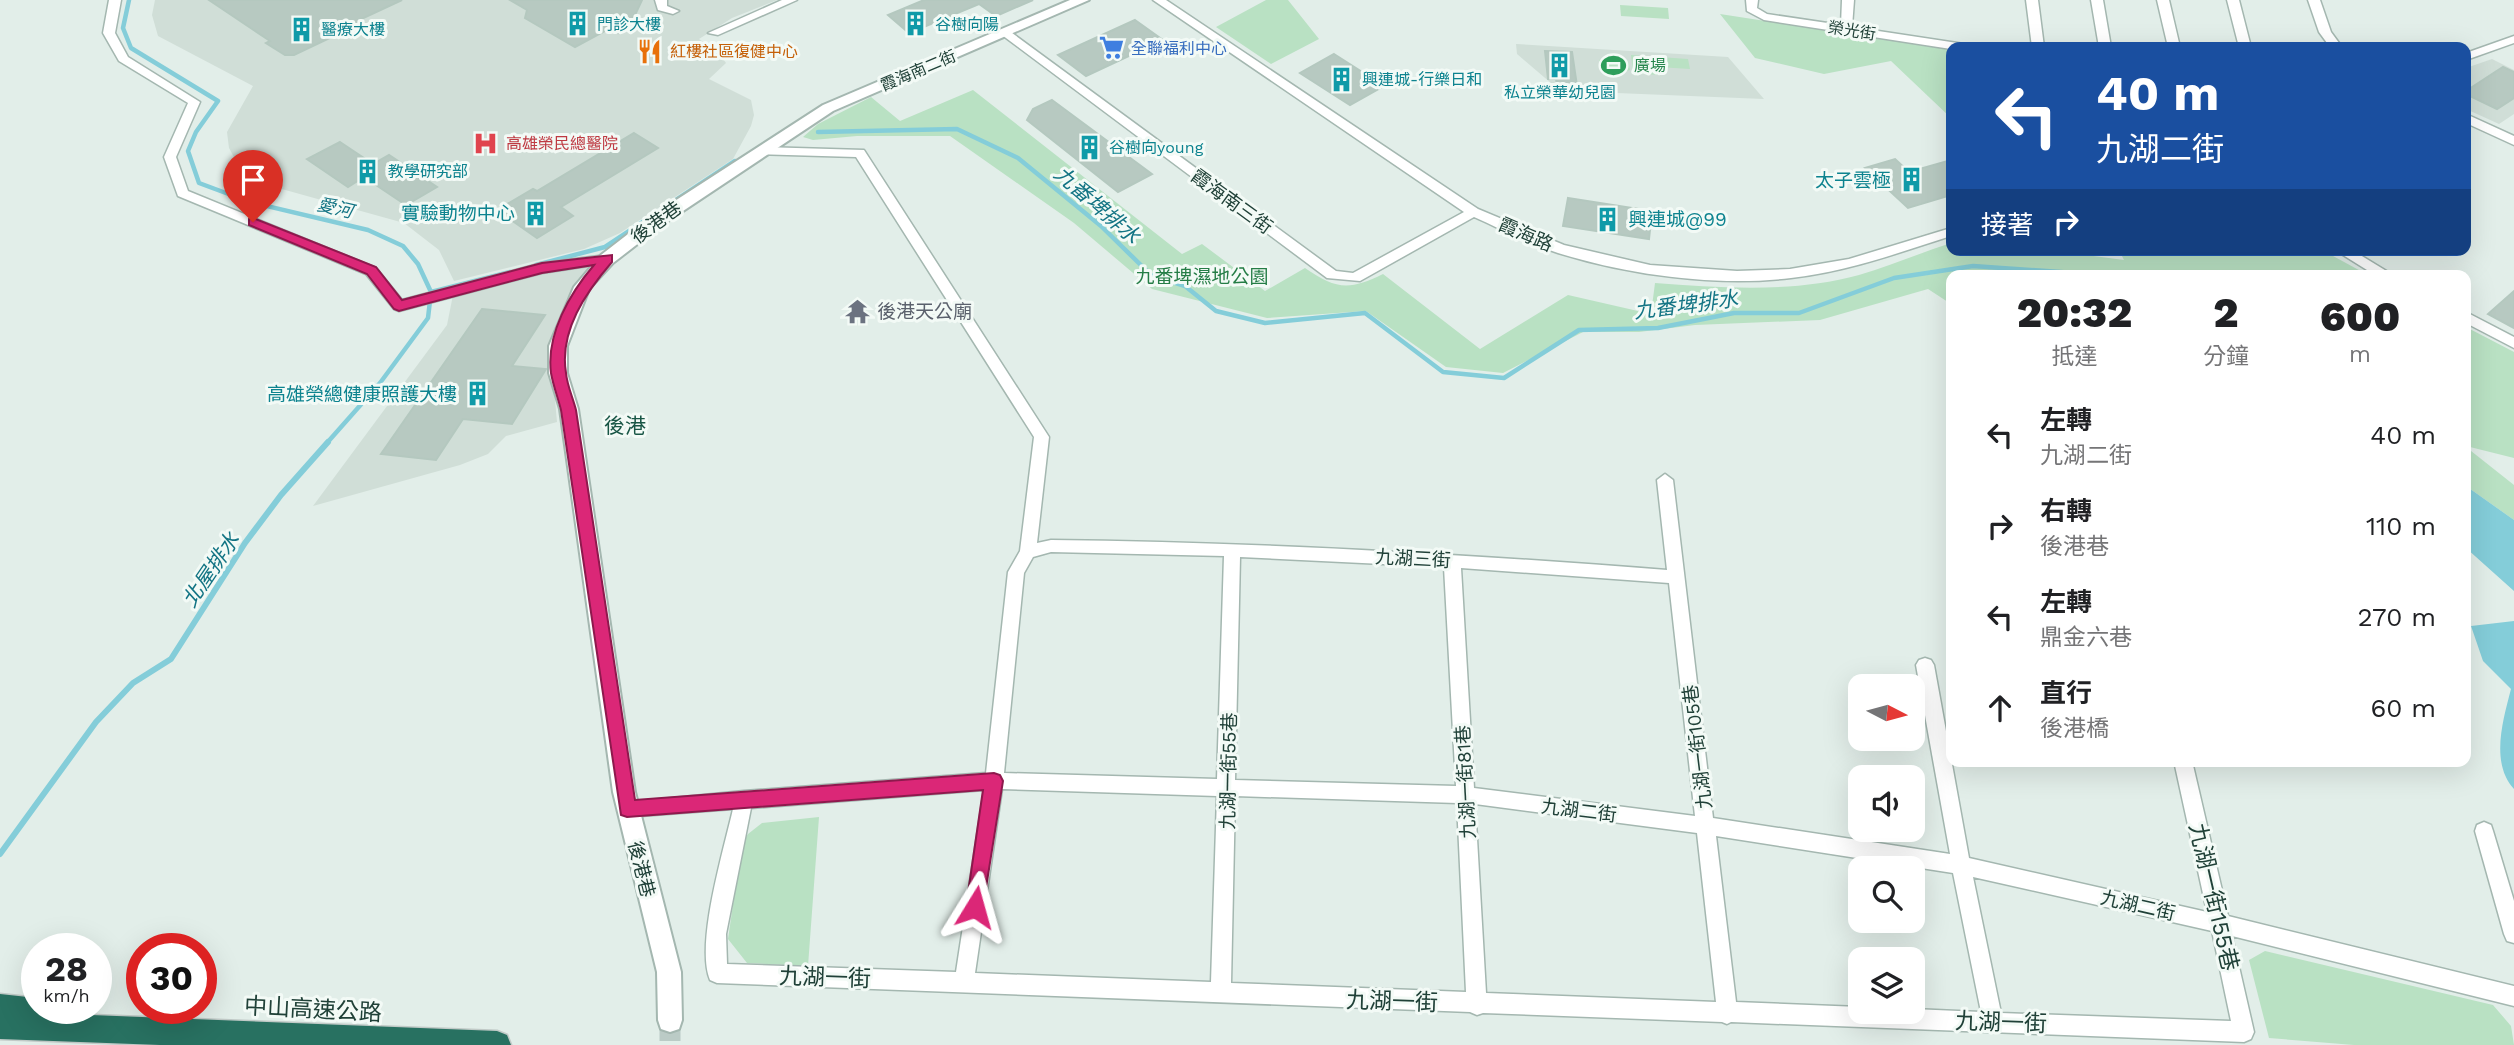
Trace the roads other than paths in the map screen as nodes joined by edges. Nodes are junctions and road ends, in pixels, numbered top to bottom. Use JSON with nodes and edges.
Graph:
{"nodes":[{"id":1,"x":115,"y":0,"type":"edge"},
{"id":2,"x":661,"y":0,"type":"edge"},
{"id":3,"x":792,"y":0,"type":"edge"},
{"id":4,"x":1082,"y":0,"type":"edge"},
{"id":5,"x":1159,"y":0,"type":"edge"},
{"id":6,"x":1752,"y":0,"type":"edge"},
{"id":7,"x":1848,"y":0,"type":"edge"},
{"id":8,"x":2032,"y":0,"type":"edge"},
{"id":9,"x":2097,"y":0,"type":"edge"},
{"id":10,"x":2163,"y":0,"type":"edge"},
{"id":11,"x":2233,"y":0,"type":"edge"},
{"id":12,"x":2314,"y":0,"type":"edge"},
{"id":13,"x":673,"y":11,"type":"dead end"},
{"id":14,"x":1846,"y":29,"type":"junction"},
{"id":15,"x":1004,"y":32,"type":"junction"},
{"id":16,"x":714,"y":33,"type":"dead end"},
{"id":17,"x":2514,"y":39,"type":"edge"},
{"id":18,"x":2037,"y":42,"type":"edge"},
{"id":19,"x":2104,"y":42,"type":"edge"},
{"id":20,"x":2173,"y":42,"type":"edge"},
{"id":21,"x":2244,"y":42,"type":"edge"},
{"id":22,"x":2332,"y":42,"type":"edge"},
{"id":23,"x":1946,"y":44,"type":"edge"},
{"id":24,"x":2471,"y":55,"type":"edge"},
{"id":25,"x":2471,"y":120,"type":"edge"},
{"id":26,"x":2514,"y":141,"type":"edge"},
{"id":27,"x":760,"y":151,"type":"junction"},
{"id":28,"x":1473,"y":212,"type":"junction"},
{"id":29,"x":1946,"y":233,"type":"edge"},
{"id":30,"x":2352,"y":256,"type":"edge"},
{"id":31,"x":607,"y":259,"type":"junction"},
{"id":32,"x":2377,"y":270,"type":"edge"},
{"id":33,"x":2471,"y":320,"type":"edge"},
{"id":34,"x":2514,"y":344,"type":"edge"},
{"id":35,"x":1665,"y":480,"type":"dead end"},
{"id":36,"x":1232,"y":549,"type":"junction"},
{"id":37,"x":1028,"y":552,"type":"junction"},
{"id":38,"x":1452,"y":560,"type":"junction"},
{"id":39,"x":1677,"y":577,"type":"junction"},
{"id":40,"x":1925,"y":665,"type":"dead end"},
{"id":41,"x":2184,"y":767,"type":"edge"},
{"id":42,"x":994,"y":781,"type":"junction"},
{"id":43,"x":1228,"y":785,"type":"junction"},
{"id":44,"x":1465,"y":795,"type":"junction"},
{"id":45,"x":744,"y":799,"type":"junction"},
{"id":46,"x":627,"y":809,"type":"junction"},
{"id":47,"x":1707,"y":826,"type":"junction"},
{"id":48,"x":2484,"y":831,"type":"dead end"},
{"id":49,"x":1961,"y":865,"type":"junction"},
{"id":50,"x":2221,"y":924,"type":"junction"},
{"id":51,"x":2514,"y":934,"type":"edge"},
{"id":52,"x":964,"y":982,"type":"junction"},
{"id":53,"x":1221,"y":994,"type":"junction"},
{"id":54,"x":2514,"y":996,"type":"edge"},
{"id":55,"x":1477,"y":1005,"type":"junction"},
{"id":56,"x":0,"y":1007,"type":"edge"},
{"id":57,"x":1727,"y":1014,"type":"junction"},
{"id":58,"x":670,"y":1020,"type":"tunnel mouth"},
{"id":59,"x":1993,"y":1021,"type":"junction"},
{"id":60,"x":0,"y":1025,"type":"edge"},
{"id":61,"x":173,"y":1030,"type":"junction"},
{"id":62,"x":2244,"y":1032,"type":"joint"},
{"id":63,"x":497,"y":1045,"type":"edge"}],
"edges":[{"from":1,"to":31,"type":"street"},
{"from":2,"to":13,"type":"street"},
{"from":3,"to":16,"type":"street"},
{"from":4,"to":15,"type":"street","name":"霞海南二街"},
{"from":5,"to":28,"type":"street","name":"霞海路"},
{"from":6,"to":14,"type":"street","name":"榮光街"},
{"from":7,"to":14,"type":"street"},
{"from":8,"to":18,"type":"street"},
{"from":9,"to":19,"type":"street"},
{"from":10,"to":20,"type":"street"},
{"from":11,"to":21,"type":"street"},
{"from":12,"to":22,"type":"street"},
{"from":14,"to":23,"type":"street","name":"榮光街"},
{"from":15,"to":27,"type":"street","name":"霞海南二街"},
{"from":15,"to":28,"type":"street","name":"霞海南三街"},
{"from":17,"to":24,"type":"street"},
{"from":25,"to":26,"type":"street"},
{"from":27,"to":31,"type":"street","name":"後港巷"},
{"from":27,"to":37,"type":"street"},
{"from":28,"to":29,"type":"street","name":"霞海路"},
{"from":30,"to":32,"type":"street"},
{"from":31,"to":46,"type":"street","name":"後港巷"},
{"from":33,"to":34,"type":"street"},
{"from":35,"to":39,"type":"street","name":"九湖一街105巷"},
{"from":36,"to":37,"type":"street","name":"九湖三街"},
{"from":36,"to":38,"type":"street","name":"九湖三街"},
{"from":36,"to":43,"type":"street","name":"九湖一街55巷"},
{"from":37,"to":42,"type":"street"},
{"from":38,"to":39,"type":"street","name":"九湖三街"},
{"from":38,"to":44,"type":"street","name":"九湖一街81巷"},
{"from":39,"to":47,"type":"street","name":"九湖一街105巷"},
{"from":40,"to":49,"type":"street"},
{"from":41,"to":50,"type":"street","name":"九湖一街155巷"},
{"from":42,"to":43,"type":"street","name":"九湖二街"},
{"from":42,"to":45,"type":"street","name":"九湖二街"},
{"from":42,"to":52,"type":"street"},
{"from":43,"to":44,"type":"street","name":"九湖二街"},
{"from":43,"to":53,"type":"street","name":"九湖一街55巷"},
{"from":44,"to":47,"type":"street","name":"九湖二街"},
{"from":44,"to":55,"type":"street","name":"九湖一街81巷"},
{"from":45,"to":46,"type":"street","name":"九湖二街"},
{"from":45,"to":52,"type":"street","name":"九湖一街"},
{"from":46,"to":58,"type":"street","name":"後港巷"},
{"from":47,"to":49,"type":"street","name":"九湖二街"},
{"from":47,"to":57,"type":"street","name":"九湖一街105巷"},
{"from":48,"to":51,"type":"street"},
{"from":49,"to":50,"type":"street","name":"九湖二街"},
{"from":49,"to":59,"type":"street"},
{"from":50,"to":54,"type":"street","name":"九湖二街"},
{"from":50,"to":62,"type":"street","name":"九湖一街155巷"},
{"from":52,"to":53,"type":"street","name":"九湖一街"},
{"from":53,"to":55,"type":"street","name":"九湖一街"},
{"from":55,"to":57,"type":"street","name":"九湖一街"},
{"from":56,"to":61,"type":"highway"},
{"from":57,"to":59,"type":"street","name":"九湖一街"},
{"from":59,"to":62,"type":"street","name":"九湖一街"},
{"from":60,"to":61,"type":"highway","name":"中山高速公路"},
{"from":61,"to":63,"type":"highway","name":"中山高速公路"}]}
